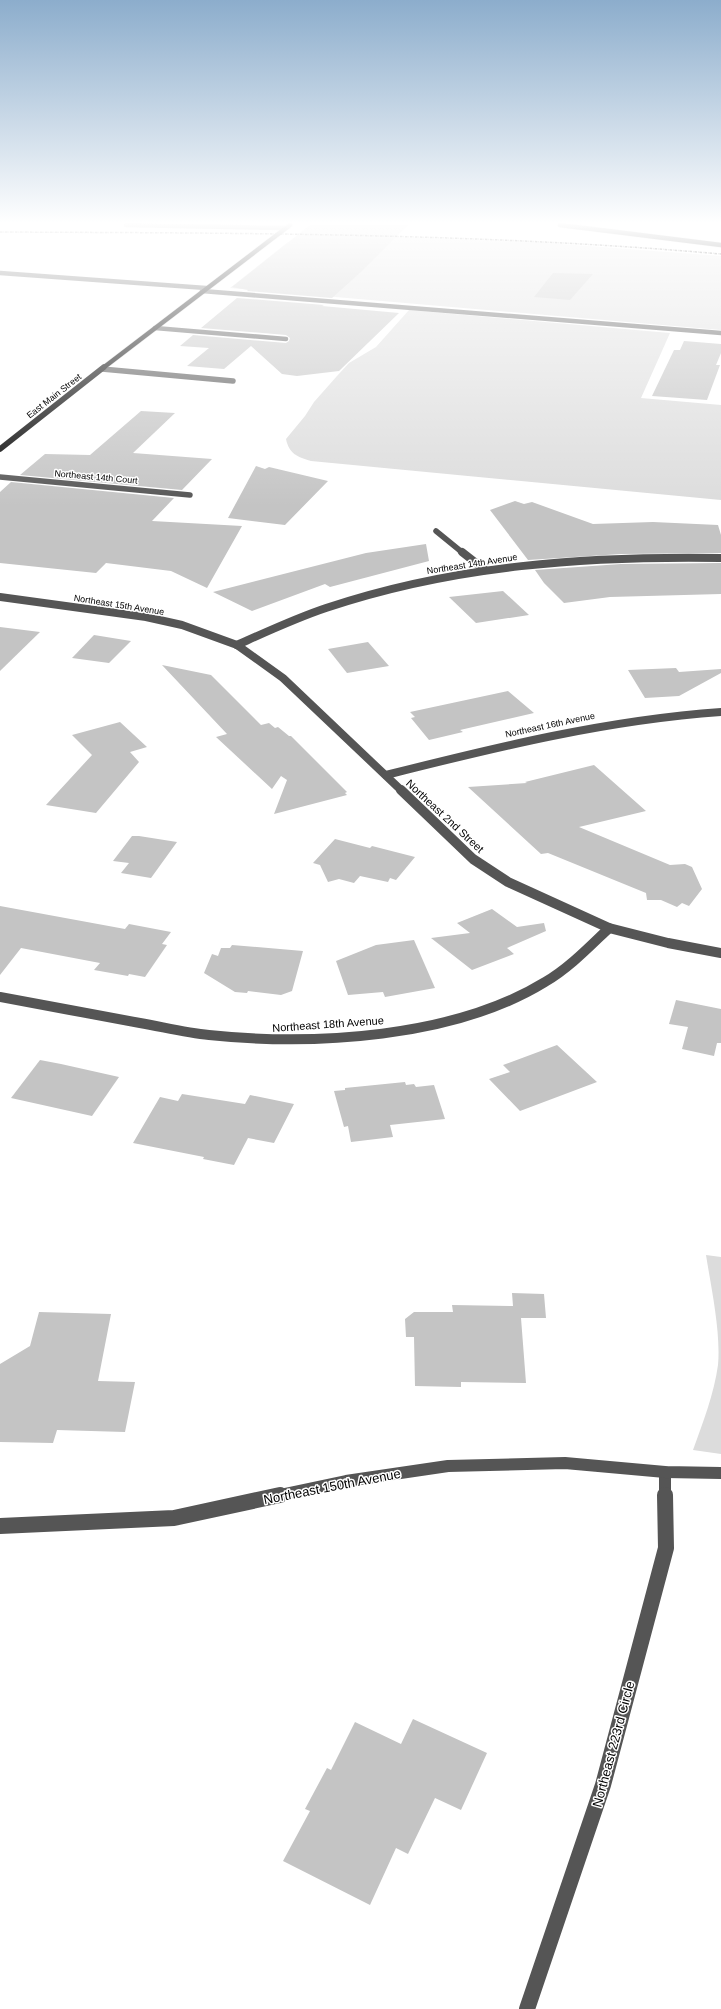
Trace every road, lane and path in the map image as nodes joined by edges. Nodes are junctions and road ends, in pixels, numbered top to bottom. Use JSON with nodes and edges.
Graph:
{"nodes":[{"id":1,"x":167,"y":319,"type":"edge"},
{"id":2,"x":550,"y":319,"type":"edge"},
{"id":3,"x":155,"y":328,"type":"junction"},
{"id":4,"x":721,"y":333,"type":"edge"},
{"id":5,"x":286,"y":339,"type":"dead end"},
{"id":6,"x":102,"y":369,"type":"junction"},
{"id":7,"x":232,"y":381,"type":"dead end"},
{"id":8,"x":0,"y":449,"type":"edge"},
{"id":9,"x":0,"y":477,"type":"edge"},
{"id":10,"x":190,"y":495,"type":"dead end"},
{"id":11,"x":436,"y":531,"type":"dead end"},
{"id":12,"x":721,"y":558,"type":"edge"},
{"id":13,"x":485,"y":570,"type":"junction"},
{"id":14,"x":0,"y":597,"type":"edge"},
{"id":15,"x":237,"y":645,"type":"junction"},
{"id":16,"x":308,"y":701,"type":"joint"},
{"id":17,"x":721,"y":712,"type":"edge"},
{"id":18,"x":386,"y":775,"type":"junction"},
{"id":19,"x":609,"y":928,"type":"junction"},
{"id":20,"x":721,"y":953,"type":"edge"},
{"id":21,"x":0,"y":997,"type":"edge"},
{"id":22,"x":665,"y":1472,"type":"junction"},
{"id":23,"x":721,"y":1473,"type":"edge"},
{"id":24,"x":0,"y":1526,"type":"edge"},
{"id":25,"x":527,"y":2009,"type":"edge"}],
"edges":[{"from":1,"to":3,"type":"main road","name":"East Main Street"},
{"from":2,"to":4,"type":"street"},
{"from":3,"to":5,"type":"street"},
{"from":3,"to":6,"type":"main road","name":"East Main Street"},
{"from":6,"to":7,"type":"street"},
{"from":6,"to":8,"type":"main road","name":"East Main Street"},
{"from":9,"to":10,"type":"street","name":"Northeast 14th Court"},
{"from":11,"to":13,"type":"street"},
{"from":12,"to":13,"type":"street","name":"Northeast 14th Avenue"},
{"from":13,"to":15,"type":"street","name":"Northeast 14th Avenue"},
{"from":14,"to":15,"type":"street","name":"Northeast 15th Avenue"},
{"from":15,"to":16,"type":"street","name":"Northeast 15th Avenue"},
{"from":16,"to":18,"type":"street","name":"Northeast 2nd Street"},
{"from":17,"to":18,"type":"street","name":"Northeast 16th Avenue"},
{"from":18,"to":19,"type":"street","name":"Northeast 2nd Street"},
{"from":19,"to":20,"type":"street","name":"Northeast 2nd Street"},
{"from":19,"to":21,"type":"street","name":"Northeast 18th Avenue"},
{"from":22,"to":23,"type":"street","name":"Northeast 150th Avenue"},
{"from":22,"to":24,"type":"street","name":"Northeast 150th Avenue"},
{"from":22,"to":25,"type":"street","name":"Northeast 223rd Circle"}]}
